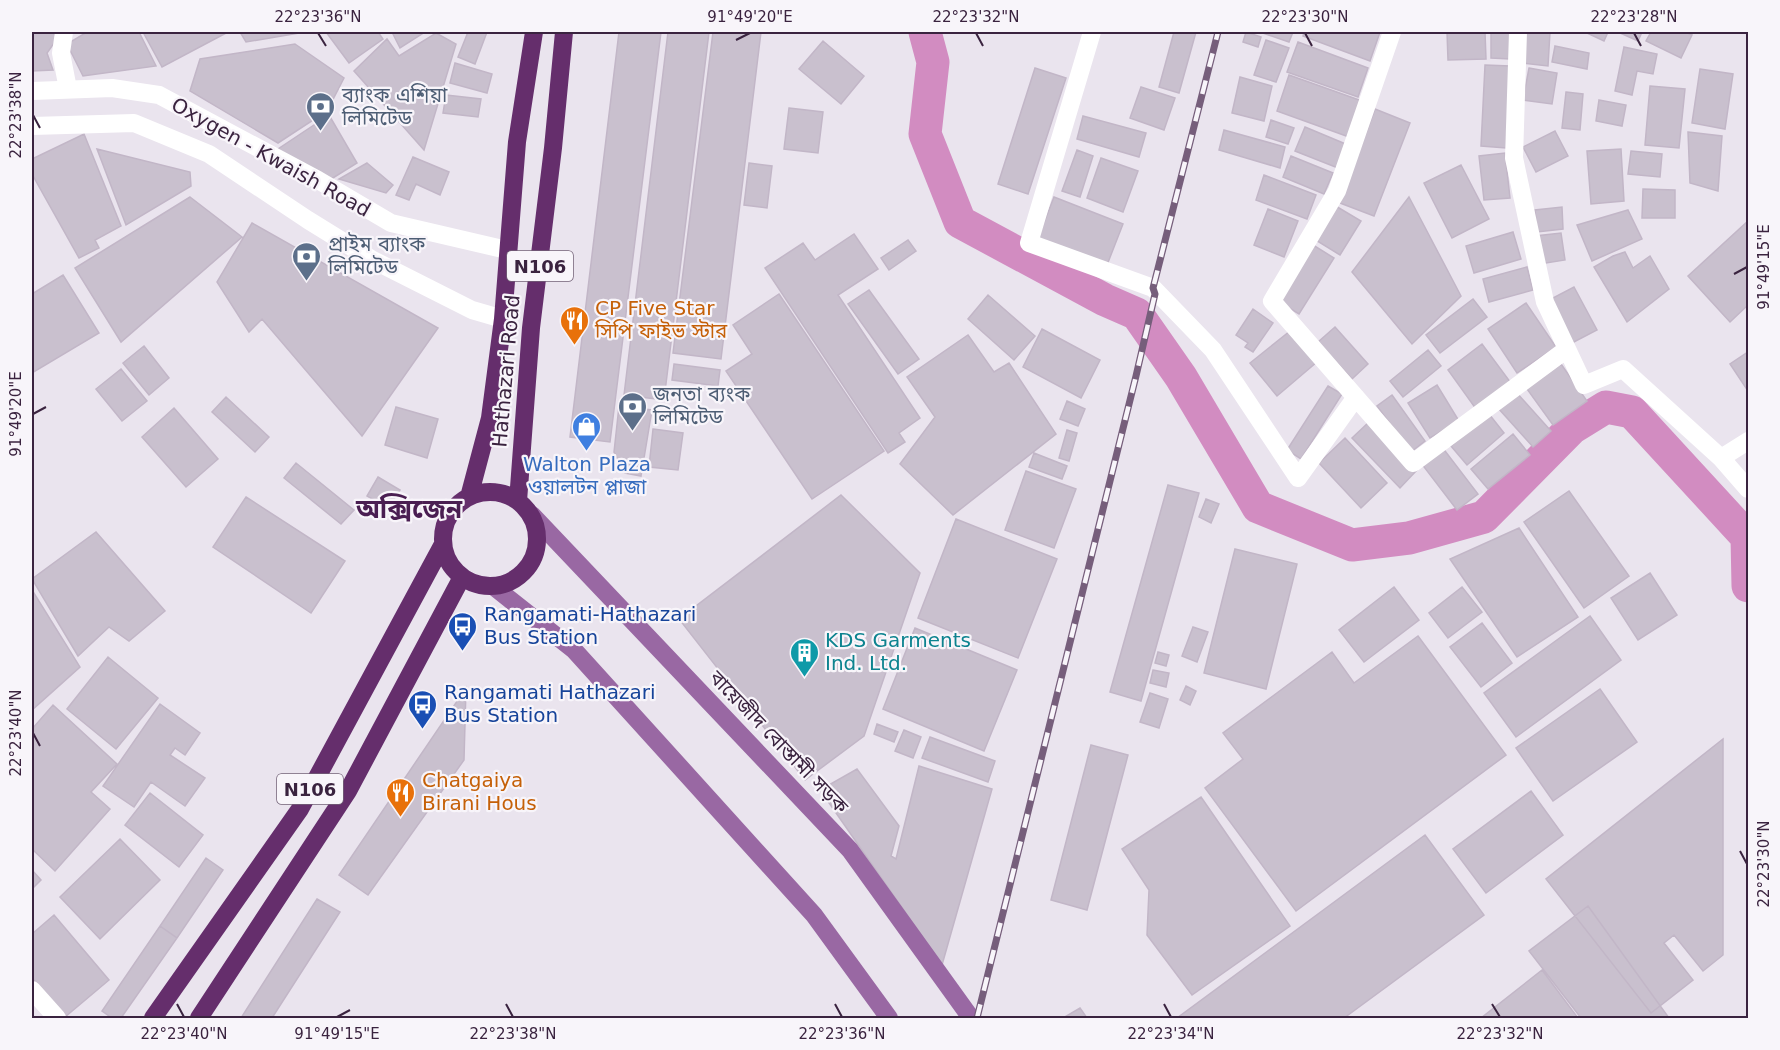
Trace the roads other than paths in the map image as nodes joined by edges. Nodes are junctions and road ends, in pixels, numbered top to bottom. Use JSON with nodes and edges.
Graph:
{"nodes":[{"id":1,"x":64,"y":32,"type":"edge"},
{"id":2,"x":534,"y":32,"type":"edge"},
{"id":3,"x":564,"y":32,"type":"edge"},
{"id":4,"x":1092,"y":32,"type":"edge"},
{"id":5,"x":1392,"y":32,"type":"edge"},
{"id":6,"x":1518,"y":32,"type":"edge"},
{"id":7,"x":69,"y":89,"type":"junction"},
{"id":8,"x":32,"y":91,"type":"edge"},
{"id":9,"x":32,"y":126,"type":"edge"},
{"id":10,"x":507,"y":249,"type":"junction"},
{"id":11,"x":502,"y":319,"type":"junction"},
{"id":12,"x":1567,"y":349,"type":"junction"},
{"id":13,"x":1356,"y":397,"type":"junction"},
{"id":14,"x":1749,"y":441,"type":"edge"},
{"id":15,"x":1721,"y":458,"type":"junction"},
{"id":16,"x":1749,"y":489,"type":"edge"},
{"id":17,"x":469,"y":496,"type":"junction"},
{"id":18,"x":518,"y":501,"type":"junction"},
{"id":19,"x":532,"y":515,"type":"junction"},
{"id":20,"x":443,"y":544,"type":"junction"},
{"id":21,"x":462,"y":577,"type":"junction"},
{"id":22,"x":493,"y":586,"type":"junction"},
{"id":23,"x":32,"y":990,"type":"edge"},
{"id":24,"x":57,"y":1018,"type":"edge"},
{"id":25,"x":153,"y":1018,"type":"edge"},
{"id":26,"x":199,"y":1018,"type":"edge"},
{"id":27,"x":889,"y":1018,"type":"edge"},
{"id":28,"x":971,"y":1018,"type":"edge"}],
"edges":[{"from":1,"to":7,"type":"street"},
{"from":2,"to":10,"type":"highway","name":"Hathazari Road","number":"N106"},
{"from":3,"to":18,"type":"highway","name":"Hathazari Road","number":"N106"},
{"from":4,"to":13,"type":"street"},
{"from":5,"to":13,"type":"street"},
{"from":6,"to":12,"type":"street"},
{"from":7,"to":8,"type":"street","name":"Oxygen - Kwaish Road"},
{"from":7,"to":10,"type":"street","name":"Oxygen - Kwaish Road"},
{"from":9,"to":11,"type":"street","name":"Oxygen - Kwaish Road"},
{"from":10,"to":11,"type":"highway","name":"Hathazari Road","number":"N106"},
{"from":11,"to":17,"type":"highway","name":"Hathazari Road","number":"N106"},
{"from":12,"to":13,"type":"street"},
{"from":12,"to":15,"type":"street"},
{"from":14,"to":15,"type":"street"},
{"from":15,"to":16,"type":"street"},
{"from":17,"to":18,"type":"highway"},
{"from":17,"to":20,"type":"highway","number":"N106"},
{"from":18,"to":19,"type":"highway"},
{"from":19,"to":22,"type":"highway"},
{"from":19,"to":28,"type":"main road","name":"বায়েজীদ বোস্তামী সড়ক"},
{"from":20,"to":21,"type":"highway"},
{"from":20,"to":25,"type":"highway","number":"N106"},
{"from":21,"to":22,"type":"highway"},
{"from":21,"to":26,"type":"highway","number":"N106"},
{"from":22,"to":27,"type":"main road"},
{"from":23,"to":24,"type":"street"}]}
